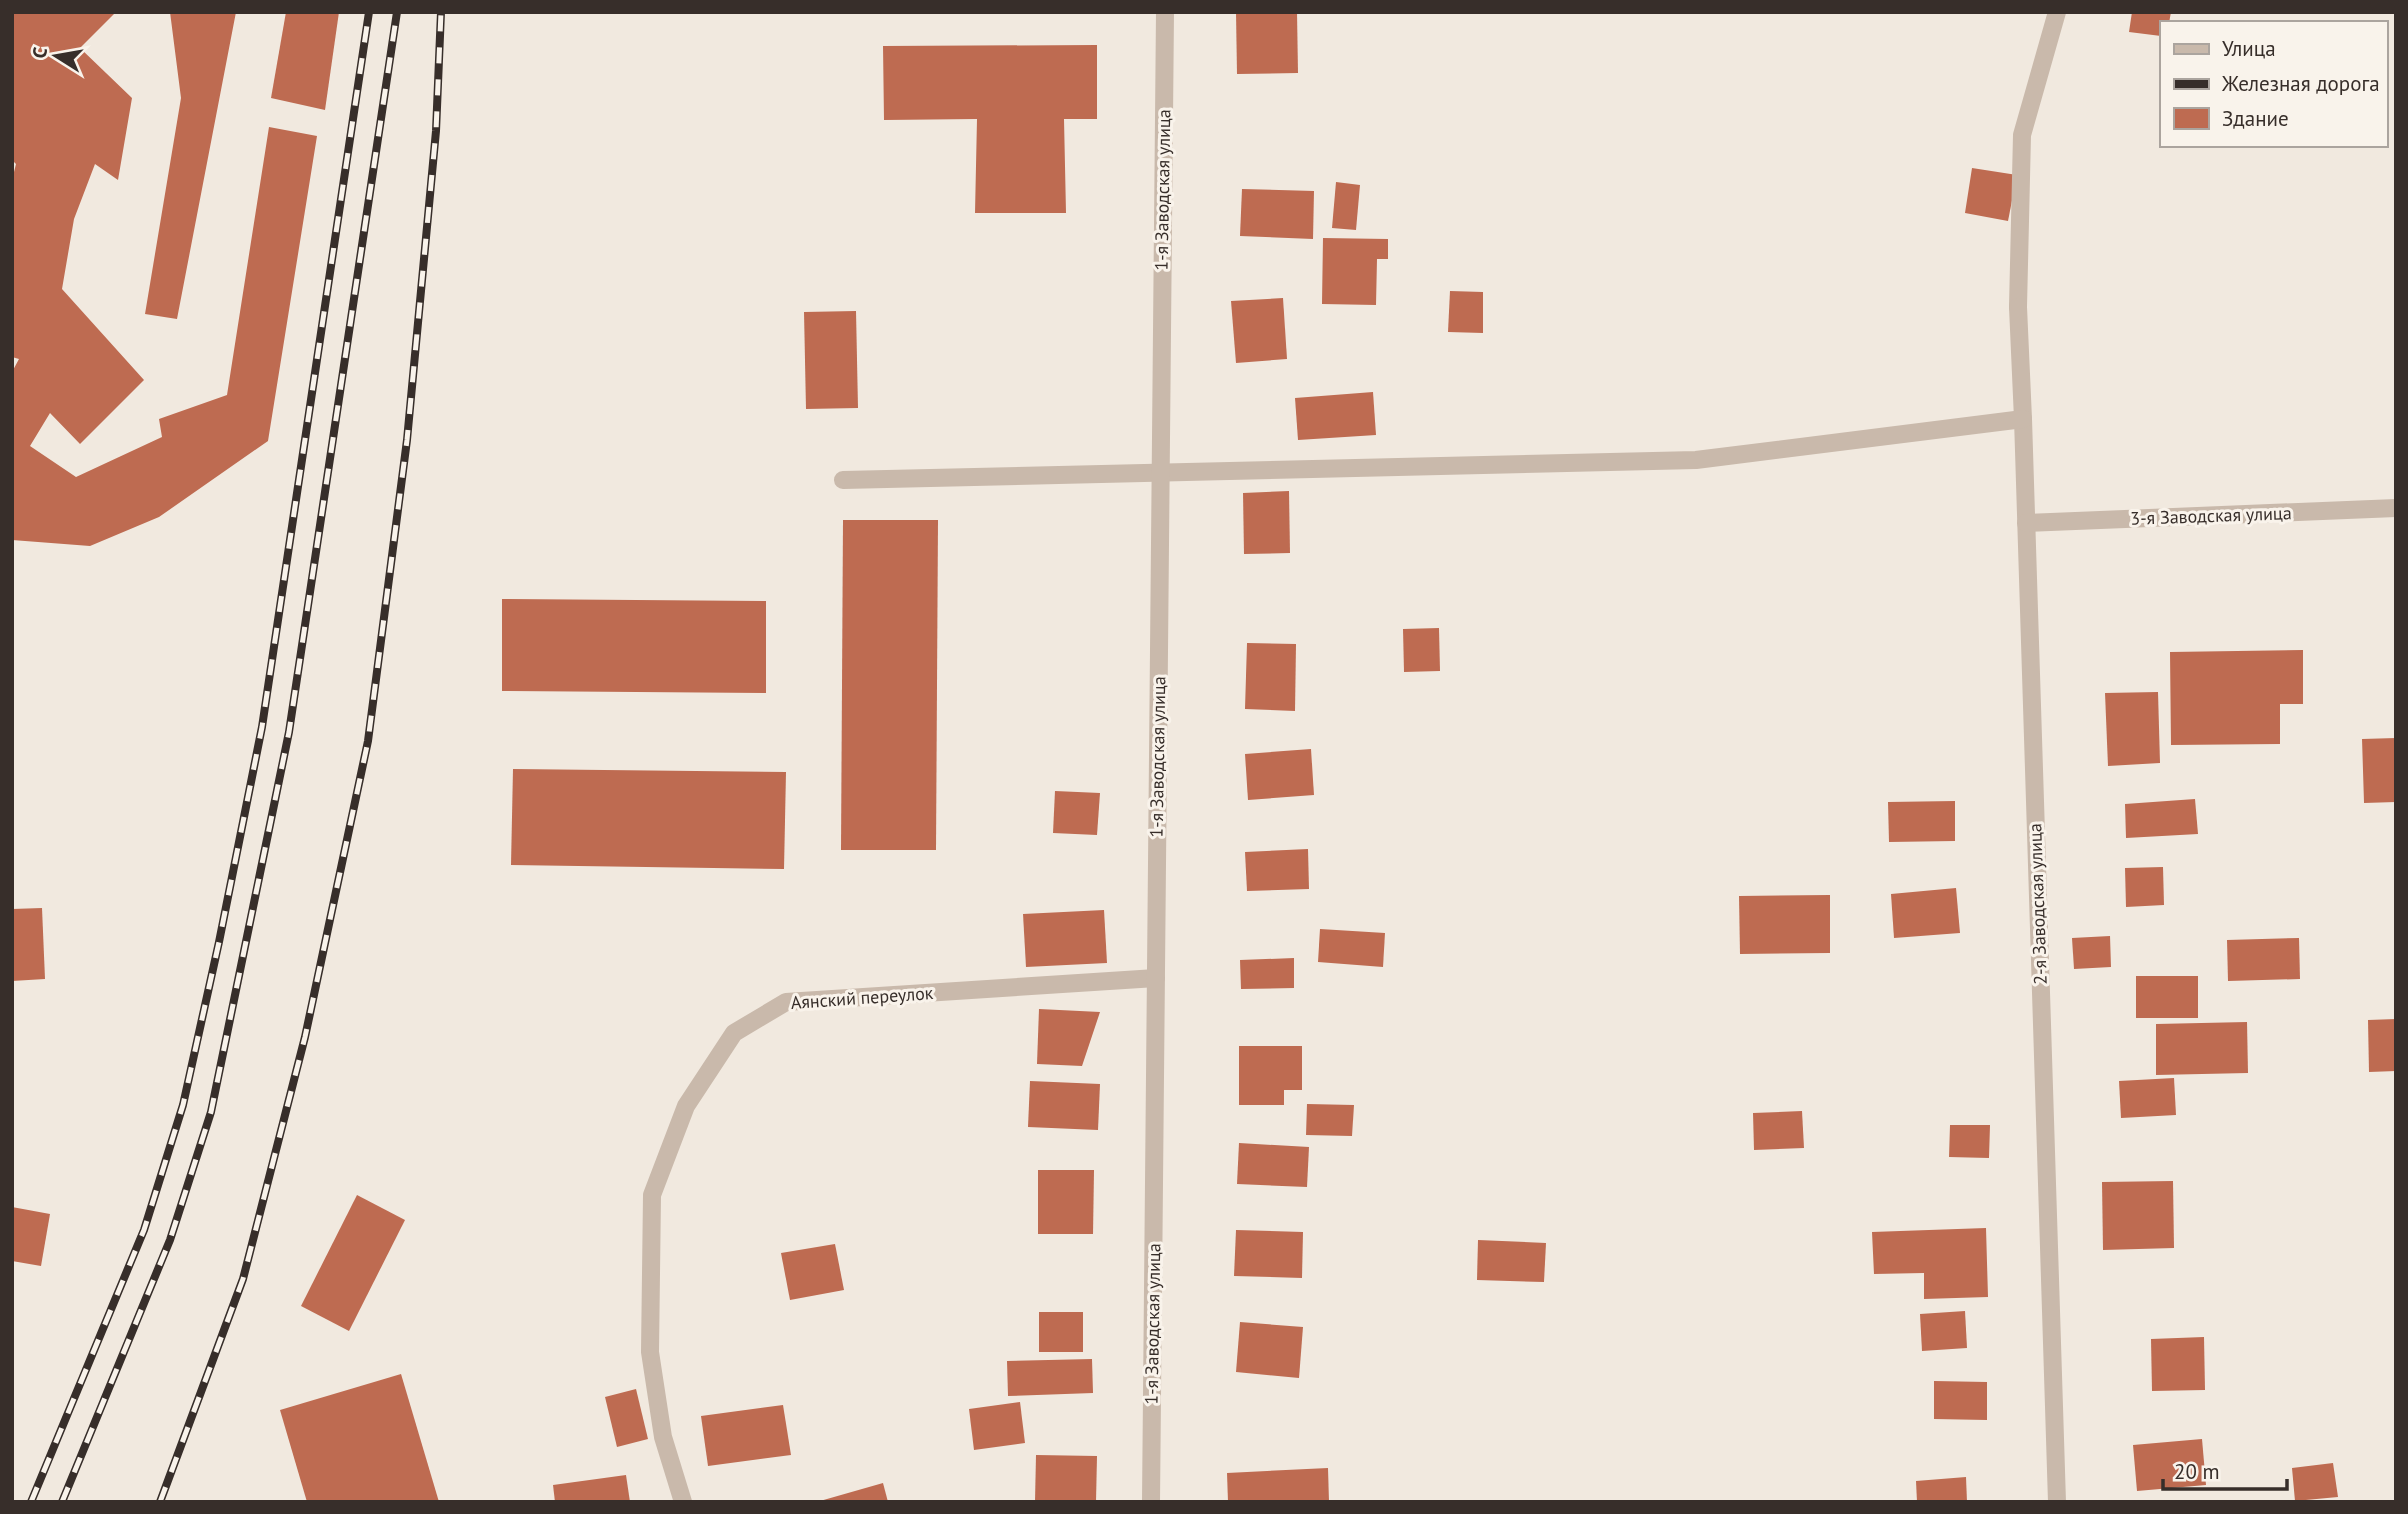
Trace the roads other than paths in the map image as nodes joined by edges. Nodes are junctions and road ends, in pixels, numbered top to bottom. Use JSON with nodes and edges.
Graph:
{"nodes":[{"id":1,"x":1165,"y":12,"type":"edge"},
{"id":2,"x":2057,"y":12,"type":"edge"},
{"id":3,"x":2023,"y":419,"type":"junction"},
{"id":4,"x":1161,"y":471,"type":"junction"},
{"id":5,"x":843,"y":480,"type":"dead end"},
{"id":6,"x":2396,"y":508,"type":"edge"},
{"id":7,"x":2026,"y":523,"type":"junction"},
{"id":8,"x":1156,"y":978,"type":"junction"},
{"id":9,"x":683,"y":1502,"type":"edge"},
{"id":10,"x":1151,"y":1502,"type":"edge"},
{"id":11,"x":2057,"y":1502,"type":"edge"}],
"edges":[{"from":1,"to":4,"type":"street","name":"1-я Заводская улица"},
{"from":2,"to":3,"type":"street","name":"2-я Заводская улица"},
{"from":3,"to":4,"type":"street"},
{"from":3,"to":7,"type":"street","name":"2-я Заводская улица"},
{"from":4,"to":5,"type":"street"},
{"from":4,"to":8,"type":"street","name":"1-я Заводская улица"},
{"from":6,"to":7,"type":"street","name":"3-я Заводская улица"},
{"from":7,"to":11,"type":"street","name":"2-я Заводская улица"},
{"from":8,"to":9,"type":"street","name":"Аянский переулок"},
{"from":8,"to":10,"type":"street","name":"1-я Заводская улица"}]}
